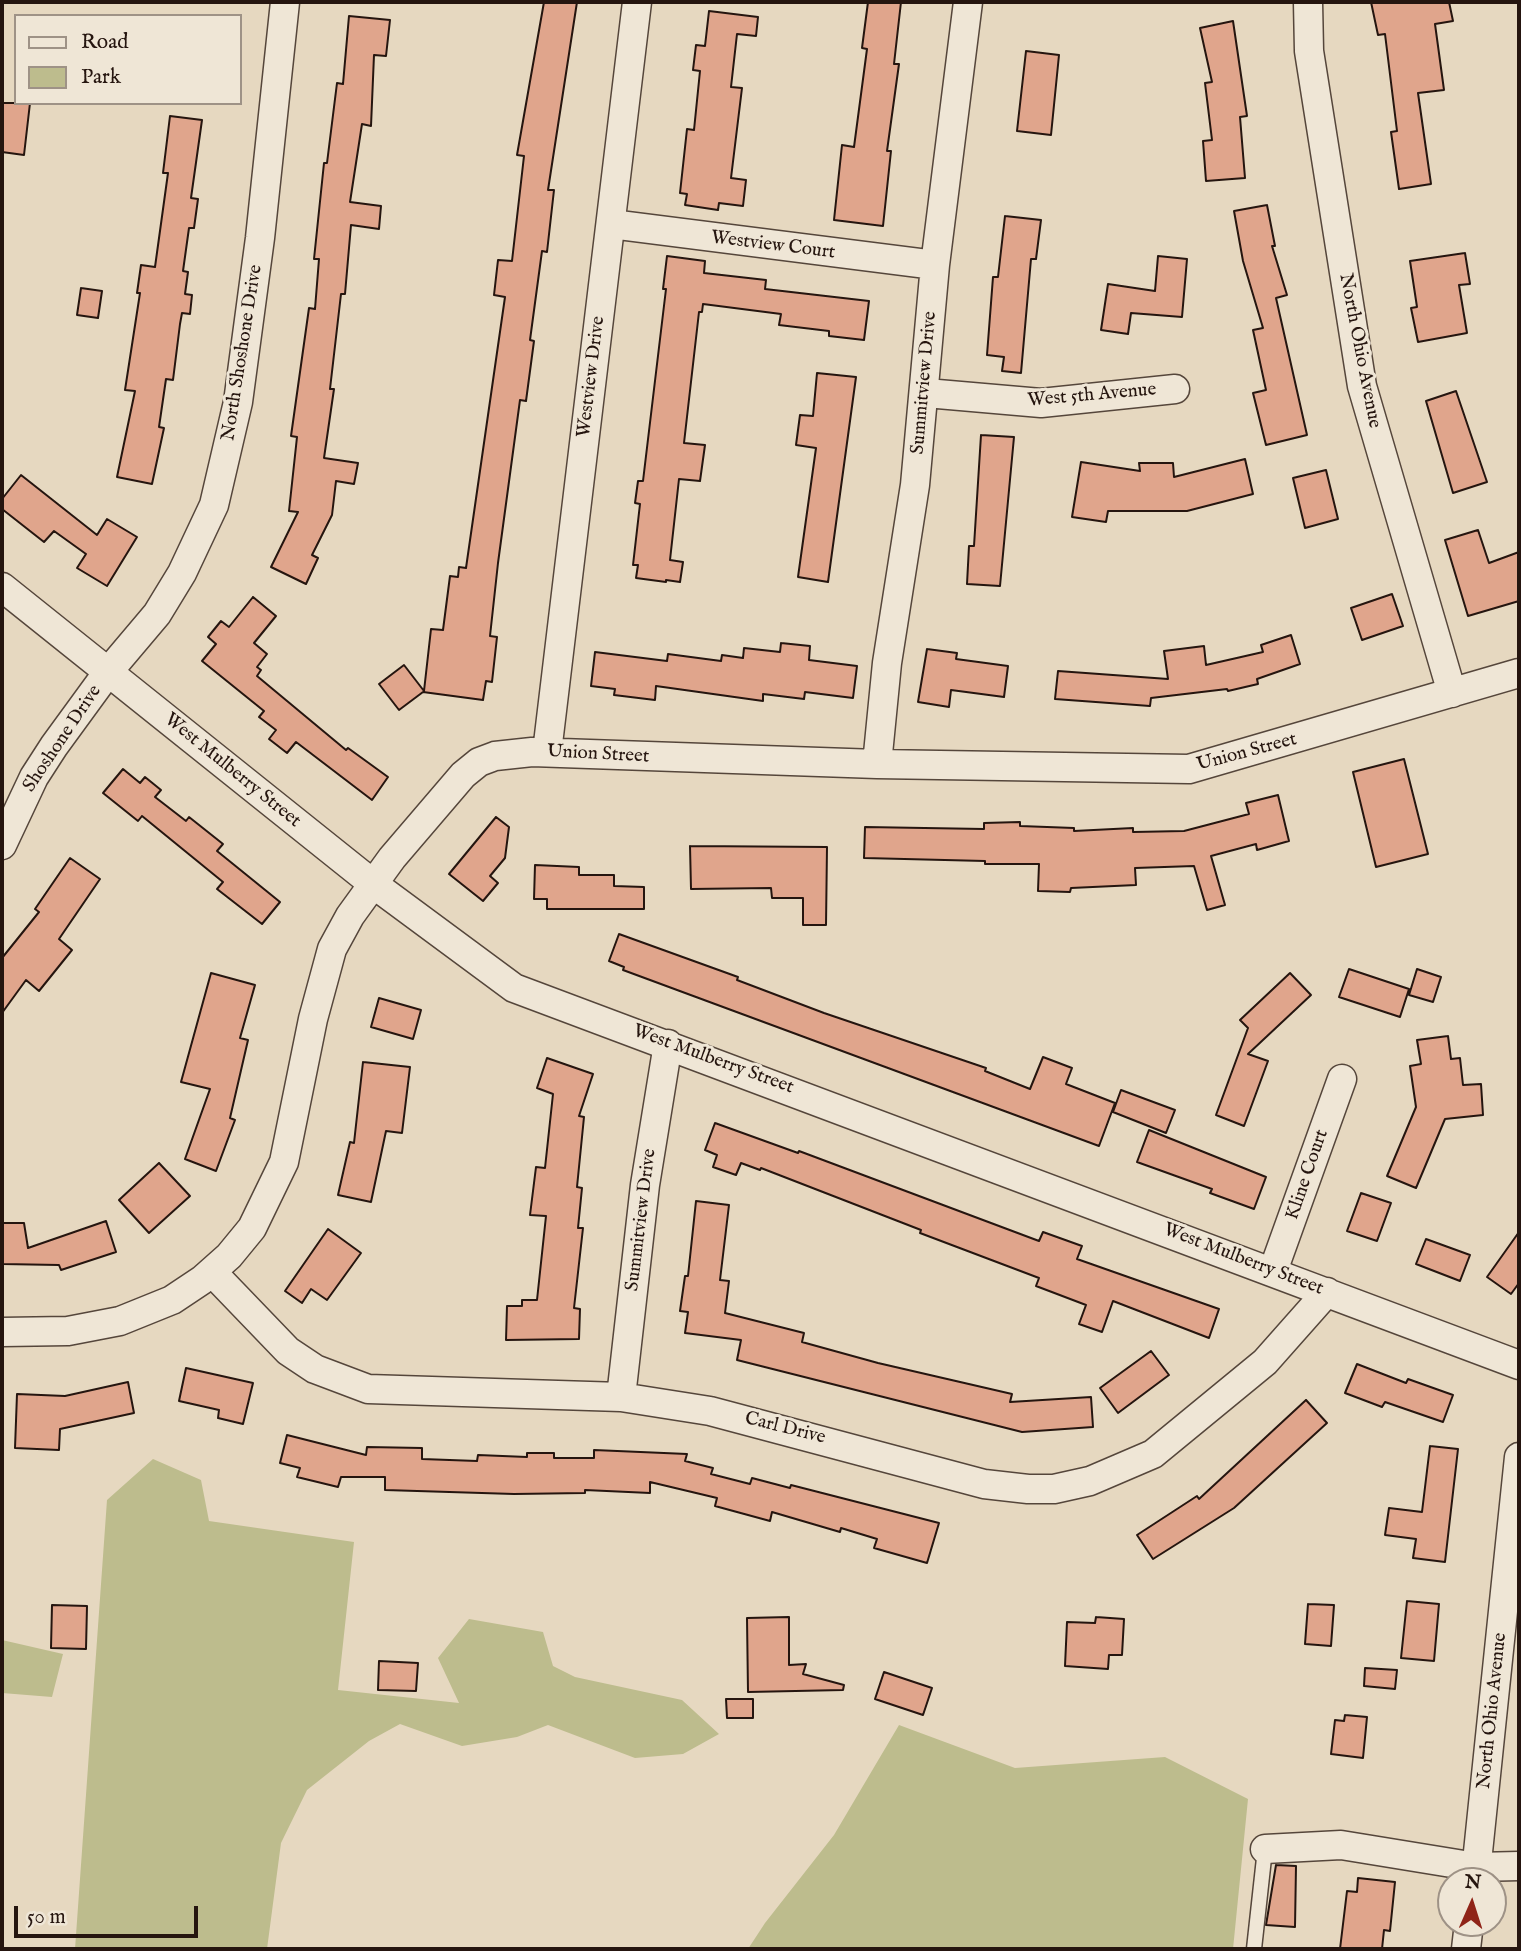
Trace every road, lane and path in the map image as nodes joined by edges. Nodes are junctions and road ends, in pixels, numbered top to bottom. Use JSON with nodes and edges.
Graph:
{"nodes":[{"id":1,"x":285,"y":2,"type":"edge"},
{"id":2,"x":637,"y":2,"type":"edge"},
{"id":3,"x":968,"y":2,"type":"edge"},
{"id":4,"x":1308,"y":2,"type":"edge"},
{"id":5,"x":611,"y":224,"type":"junction"},
{"id":6,"x":936,"y":265,"type":"junction"},
{"id":7,"x":1175,"y":389,"type":"dead end"},
{"id":8,"x":926,"y":393,"type":"junction"},
{"id":9,"x":2,"y":587,"type":"edge"},
{"id":10,"x":108,"y":672,"type":"junction"},
{"id":11,"x":1519,"y":673,"type":"edge"},
{"id":12,"x":1452,"y":692,"type":"junction"},
{"id":13,"x":547,"y":752,"type":"junction"},
{"id":14,"x":877,"y":764,"type":"junction"},
{"id":15,"x":2,"y":845,"type":"edge"},
{"id":16,"x":372,"y":883,"type":"junction"},
{"id":17,"x":668,"y":1044,"type":"junction"},
{"id":18,"x":1342,"y":1079,"type":"dead end"},
{"id":19,"x":1273,"y":1271,"type":"junction"},
{"id":20,"x":212,"y":1272,"type":"junction"},
{"id":21,"x":1327,"y":1292,"type":"junction"},
{"id":22,"x":2,"y":1332,"type":"edge"},
{"id":23,"x":1519,"y":1365,"type":"edge"},
{"id":24,"x":621,"y":1396,"type":"junction"},
{"id":25,"x":1519,"y":1457,"type":"edge"},
{"id":26,"x":1513,"y":1581,"type":"edge"},
{"id":27,"x":1265,"y":1849,"type":"joint"},
{"id":28,"x":1443,"y":1867,"type":"edge"},
{"id":29,"x":1476,"y":1867,"type":"edge"},
{"id":30,"x":1254,"y":1949,"type":"edge"}],
"edges":[{"from":1,"to":10,"type":"street","name":"North Shoshone Drive"},
{"from":2,"to":5,"type":"street","name":"Westview Drive"},
{"from":3,"to":6,"type":"street","name":"Summitview Drive"},
{"from":4,"to":12,"type":"street","name":"North Ohio Avenue"},
{"from":5,"to":6,"type":"street","name":"Westview Court"},
{"from":5,"to":13,"type":"street","name":"Westview Drive"},
{"from":6,"to":8,"type":"street","name":"Summitview Drive"},
{"from":7,"to":8,"type":"street","name":"West 5th Avenue"},
{"from":8,"to":14,"type":"street","name":"Summitview Drive"},
{"from":9,"to":10,"type":"street","name":"West Mulberry Street"},
{"from":10,"to":15,"type":"street","name":"Shoshone Drive"},
{"from":10,"to":16,"type":"street","name":"West Mulberry Street"},
{"from":11,"to":12,"type":"street","name":"Union Street"},
{"from":12,"to":14,"type":"street","name":"Union Street"},
{"from":13,"to":14,"type":"street","name":"Union Street"},
{"from":13,"to":16,"type":"street","name":"Union Street"},
{"from":16,"to":17,"type":"street","name":"West Mulberry Street"},
{"from":16,"to":20,"type":"street","name":"Union Street"},
{"from":17,"to":19,"type":"street","name":"West Mulberry Street"},
{"from":17,"to":24,"type":"street","name":"Summitview Drive"},
{"from":18,"to":19,"type":"street","name":"Kline Court"},
{"from":19,"to":21,"type":"street","name":"West Mulberry Street"},
{"from":20,"to":22,"type":"street","name":"Union Street"},
{"from":20,"to":24,"type":"street","name":"Carl Drive"},
{"from":21,"to":23,"type":"street","name":"West Mulberry Street"},
{"from":21,"to":24,"type":"street","name":"Carl Drive"},
{"from":25,"to":26,"type":"street","name":"North Ohio Avenue"},
{"from":26,"to":29,"type":"street","name":"North Ohio Avenue"},
{"from":27,"to":28,"type":"street"},
{"from":27,"to":30,"type":"lane"}]}
